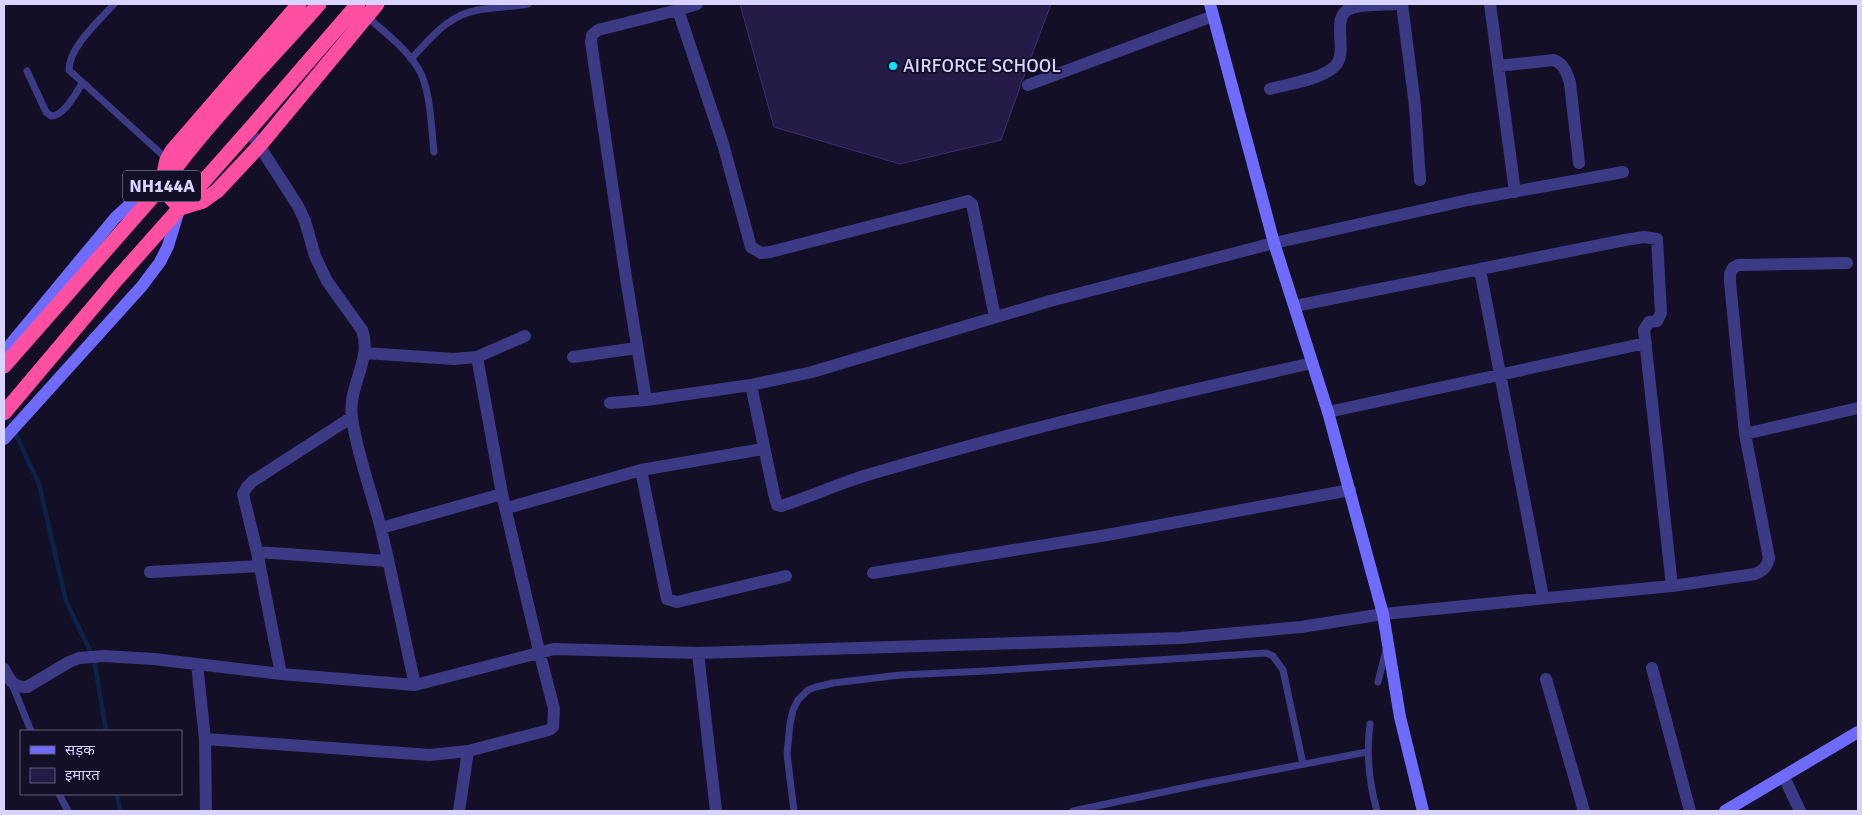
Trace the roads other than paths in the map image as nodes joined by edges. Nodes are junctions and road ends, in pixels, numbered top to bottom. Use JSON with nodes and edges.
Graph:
{"nodes":[{"id":1,"x":114,"y":4,"type":"edge"},
{"id":2,"x":299,"y":4,"type":"edge"},
{"id":3,"x":319,"y":4,"type":"edge"},
{"id":4,"x":377,"y":4,"type":"edge"},
{"id":5,"x":528,"y":4,"type":"edge"},
{"id":6,"x":697,"y":4,"type":"edge"},
{"id":7,"x":1400,"y":4,"type":"edge"},
{"id":8,"x":1490,"y":4,"type":"edge"},
{"id":9,"x":360,"y":9,"type":"edge"},
{"id":10,"x":678,"y":10,"type":"junction"},
{"id":11,"x":1212,"y":10,"type":"edge"},
{"id":12,"x":411,"y":59,"type":"junction"},
{"id":13,"x":1498,"y":66,"type":"junction"},
{"id":14,"x":27,"y":71,"type":"dead end"},
{"id":15,"x":82,"y":84,"type":"junction"},
{"id":16,"x":1028,"y":85,"type":"dead end"},
{"id":17,"x":1270,"y":89,"type":"dead end"},
{"id":18,"x":249,"y":130,"type":"junction"},
{"id":19,"x":260,"y":145,"type":"junction"},
{"id":20,"x":434,"y":152,"type":"dead end"},
{"id":21,"x":171,"y":163,"type":"junction"},
{"id":22,"x":1580,"y":163,"type":"dead end"},
{"id":23,"x":1623,"y":172,"type":"dead end"},
{"id":24,"x":1420,"y":180,"type":"dead end"},
{"id":25,"x":161,"y":186,"type":"junction"},
{"id":26,"x":1515,"y":192,"type":"junction"},
{"id":27,"x":180,"y":208,"type":"junction"},
{"id":28,"x":1274,"y":243,"type":"junction"},
{"id":29,"x":1847,"y":263,"type":"dead end"},
{"id":30,"x":1480,"y":270,"type":"junction"},
{"id":31,"x":1295,"y":306,"type":"junction"},
{"id":32,"x":996,"y":317,"type":"junction"},
{"id":33,"x":524,"y":336,"type":"dead end"},
{"id":34,"x":1646,"y":343,"type":"junction"},
{"id":35,"x":637,"y":348,"type":"junction"},
{"id":36,"x":4,"y":352,"type":"edge"},
{"id":37,"x":365,"y":353,"type":"junction"},
{"id":38,"x":477,"y":356,"type":"junction"},
{"id":39,"x":573,"y":357,"type":"dead end"},
{"id":40,"x":1312,"y":363,"type":"junction"},
{"id":41,"x":4,"y":366,"type":"edge"},
{"id":42,"x":1500,"y":375,"type":"junction"},
{"id":43,"x":750,"y":385,"type":"junction"},
{"id":44,"x":646,"y":400,"type":"junction"},
{"id":45,"x":610,"y":403,"type":"dead end"},
{"id":46,"x":1858,"y":408,"type":"edge"},
{"id":47,"x":1328,"y":412,"type":"junction"},
{"id":48,"x":4,"y":413,"type":"edge"},
{"id":49,"x":352,"y":417,"type":"junction"},
{"id":50,"x":1745,"y":434,"type":"junction"},
{"id":51,"x":4,"y":439,"type":"edge"},
{"id":52,"x":763,"y":450,"type":"junction"},
{"id":53,"x":641,"y":470,"type":"junction"},
{"id":54,"x":1350,"y":490,"type":"junction"},
{"id":55,"x":502,"y":494,"type":"junction"},
{"id":56,"x":507,"y":508,"type":"junction"},
{"id":57,"x":380,"y":528,"type":"junction"},
{"id":58,"x":257,"y":552,"type":"junction"},
{"id":59,"x":388,"y":561,"type":"junction"},
{"id":60,"x":260,"y":566,"type":"junction"},
{"id":61,"x":150,"y":572,"type":"dead end"},
{"id":62,"x":873,"y":573,"type":"dead end"},
{"id":63,"x":786,"y":576,"type":"dead end"},
{"id":64,"x":1672,"y":586,"type":"junction"},
{"id":65,"x":1543,"y":597,"type":"junction"},
{"id":66,"x":1383,"y":614,"type":"junction"},
{"id":67,"x":1388,"y":642,"type":"junction"},
{"id":68,"x":539,"y":652,"type":"junction"},
{"id":69,"x":698,"y":653,"type":"junction"},
{"id":70,"x":197,"y":664,"type":"junction"},
{"id":71,"x":1652,"y":668,"type":"dead end"},
{"id":72,"x":4,"y":669,"type":"edge"},
{"id":73,"x":281,"y":674,"type":"junction"},
{"id":74,"x":1546,"y":679,"type":"dead end"},
{"id":75,"x":1378,"y":682,"type":"dead end"},
{"id":76,"x":12,"y":684,"type":"junction"},
{"id":77,"x":415,"y":685,"type":"junction"},
{"id":78,"x":1370,"y":724,"type":"dead end"},
{"id":79,"x":31,"y":730,"type":"edge"},
{"id":80,"x":1858,"y":732,"type":"edge"},
{"id":81,"x":205,"y":739,"type":"junction"},
{"id":82,"x":468,"y":751,"type":"junction"},
{"id":83,"x":1368,"y":752,"type":"junction"},
{"id":84,"x":1303,"y":764,"type":"junction"},
{"id":85,"x":1784,"y":777,"type":"junction"},
{"id":86,"x":60,"y":795,"type":"edge"},
{"id":87,"x":68,"y":811,"type":"edge"},
{"id":88,"x":206,"y":811,"type":"edge"},
{"id":89,"x":459,"y":811,"type":"edge"},
{"id":90,"x":716,"y":811,"type":"edge"},
{"id":91,"x":794,"y":811,"type":"edge"},
{"id":92,"x":1073,"y":811,"type":"edge"},
{"id":93,"x":1377,"y":811,"type":"edge"},
{"id":94,"x":1423,"y":811,"type":"edge"},
{"id":95,"x":1584,"y":811,"type":"edge"},
{"id":96,"x":1690,"y":811,"type":"edge"},
{"id":97,"x":1725,"y":811,"type":"edge"},
{"id":98,"x":1800,"y":811,"type":"edge"}],
"edges":[{"from":1,"to":15,"type":"lane"},
{"from":2,"to":21,"type":"highway"},
{"from":3,"to":21,"type":"highway","number":"NH144A"},
{"from":4,"to":9,"type":"highway"},
{"from":5,"to":12,"type":"lane"},
{"from":6,"to":10,"type":"street"},
{"from":7,"to":17,"type":"street"},
{"from":7,"to":24,"type":"street"},
{"from":8,"to":13,"type":"street"},
{"from":9,"to":12,"type":"lane"},
{"from":9,"to":18,"type":"highway","number":"NH144A"},
{"from":9,"to":19,"type":"highway"},
{"from":10,"to":32,"type":"street"},
{"from":10,"to":35,"type":"street"},
{"from":11,"to":16,"type":"street"},
{"from":11,"to":28,"type":"street"},
{"from":12,"to":20,"type":"lane"},
{"from":13,"to":22,"type":"street"},
{"from":13,"to":26,"type":"street"},
{"from":14,"to":15,"type":"lane"},
{"from":15,"to":21,"type":"lane"},
{"from":18,"to":19,"type":"street"},
{"from":18,"to":27,"type":"highway","number":"NH144A"},
{"from":19,"to":27,"type":"highway"},
{"from":19,"to":37,"type":"street"},
{"from":21,"to":25,"type":"highway","number":"NH144A"},
{"from":23,"to":26,"type":"street"},
{"from":25,"to":27,"type":"highway"},
{"from":25,"to":36,"type":"street"},
{"from":25,"to":41,"type":"highway","number":"NH144A"},
{"from":26,"to":28,"type":"street"},
{"from":27,"to":48,"type":"highway","number":"NH144A"},
{"from":27,"to":51,"type":"street"},
{"from":28,"to":31,"type":"street"},
{"from":28,"to":32,"type":"street"},
{"from":29,"to":50,"type":"street"},
{"from":30,"to":31,"type":"street"},
{"from":30,"to":34,"type":"street"},
{"from":30,"to":42,"type":"street"},
{"from":31,"to":40,"type":"street"},
{"from":32,"to":43,"type":"street"},
{"from":33,"to":38,"type":"street"},
{"from":34,"to":42,"type":"street"},
{"from":34,"to":64,"type":"street"},
{"from":35,"to":39,"type":"street"},
{"from":35,"to":44,"type":"street"},
{"from":37,"to":38,"type":"street"},
{"from":37,"to":49,"type":"street"},
{"from":38,"to":55,"type":"street"},
{"from":40,"to":47,"type":"street"},
{"from":40,"to":52,"type":"street"},
{"from":42,"to":47,"type":"street"},
{"from":42,"to":65,"type":"street"},
{"from":43,"to":44,"type":"street"},
{"from":43,"to":52,"type":"street"},
{"from":44,"to":45,"type":"street"},
{"from":46,"to":50,"type":"street"},
{"from":47,"to":54,"type":"street"},
{"from":49,"to":57,"type":"street"},
{"from":49,"to":58,"type":"street"},
{"from":50,"to":64,"type":"street"},
{"from":52,"to":53,"type":"street"},
{"from":53,"to":56,"type":"street"},
{"from":53,"to":63,"type":"street"},
{"from":54,"to":62,"type":"street"},
{"from":54,"to":66,"type":"street"},
{"from":55,"to":56,"type":"street"},
{"from":55,"to":57,"type":"street"},
{"from":56,"to":68,"type":"street"},
{"from":57,"to":59,"type":"street"},
{"from":58,"to":59,"type":"street"},
{"from":58,"to":60,"type":"street"},
{"from":59,"to":77,"type":"street"},
{"from":60,"to":61,"type":"street"},
{"from":60,"to":73,"type":"street"},
{"from":64,"to":65,"type":"street"},
{"from":65,"to":66,"type":"street"},
{"from":66,"to":67,"type":"street"},
{"from":66,"to":69,"type":"street"},
{"from":67,"to":75,"type":"lane"},
{"from":67,"to":94,"type":"street"},
{"from":68,"to":69,"type":"street"},
{"from":68,"to":77,"type":"street"},
{"from":68,"to":82,"type":"street"},
{"from":69,"to":90,"type":"street"},
{"from":70,"to":73,"type":"street"},
{"from":70,"to":76,"type":"street"},
{"from":70,"to":81,"type":"street"},
{"from":71,"to":96,"type":"street"},
{"from":72,"to":76,"type":"street"},
{"from":73,"to":77,"type":"street"},
{"from":74,"to":95,"type":"street"},
{"from":76,"to":79,"type":"lane"},
{"from":78,"to":83,"type":"lane"},
{"from":80,"to":85,"type":"street"},
{"from":81,"to":82,"type":"street"},
{"from":81,"to":88,"type":"street"},
{"from":82,"to":89,"type":"street"},
{"from":83,"to":84,"type":"lane"},
{"from":83,"to":93,"type":"lane"},
{"from":84,"to":91,"type":"lane"},
{"from":84,"to":92,"type":"lane"},
{"from":85,"to":97,"type":"street"},
{"from":85,"to":98,"type":"street"},
{"from":86,"to":87,"type":"lane"}]}
